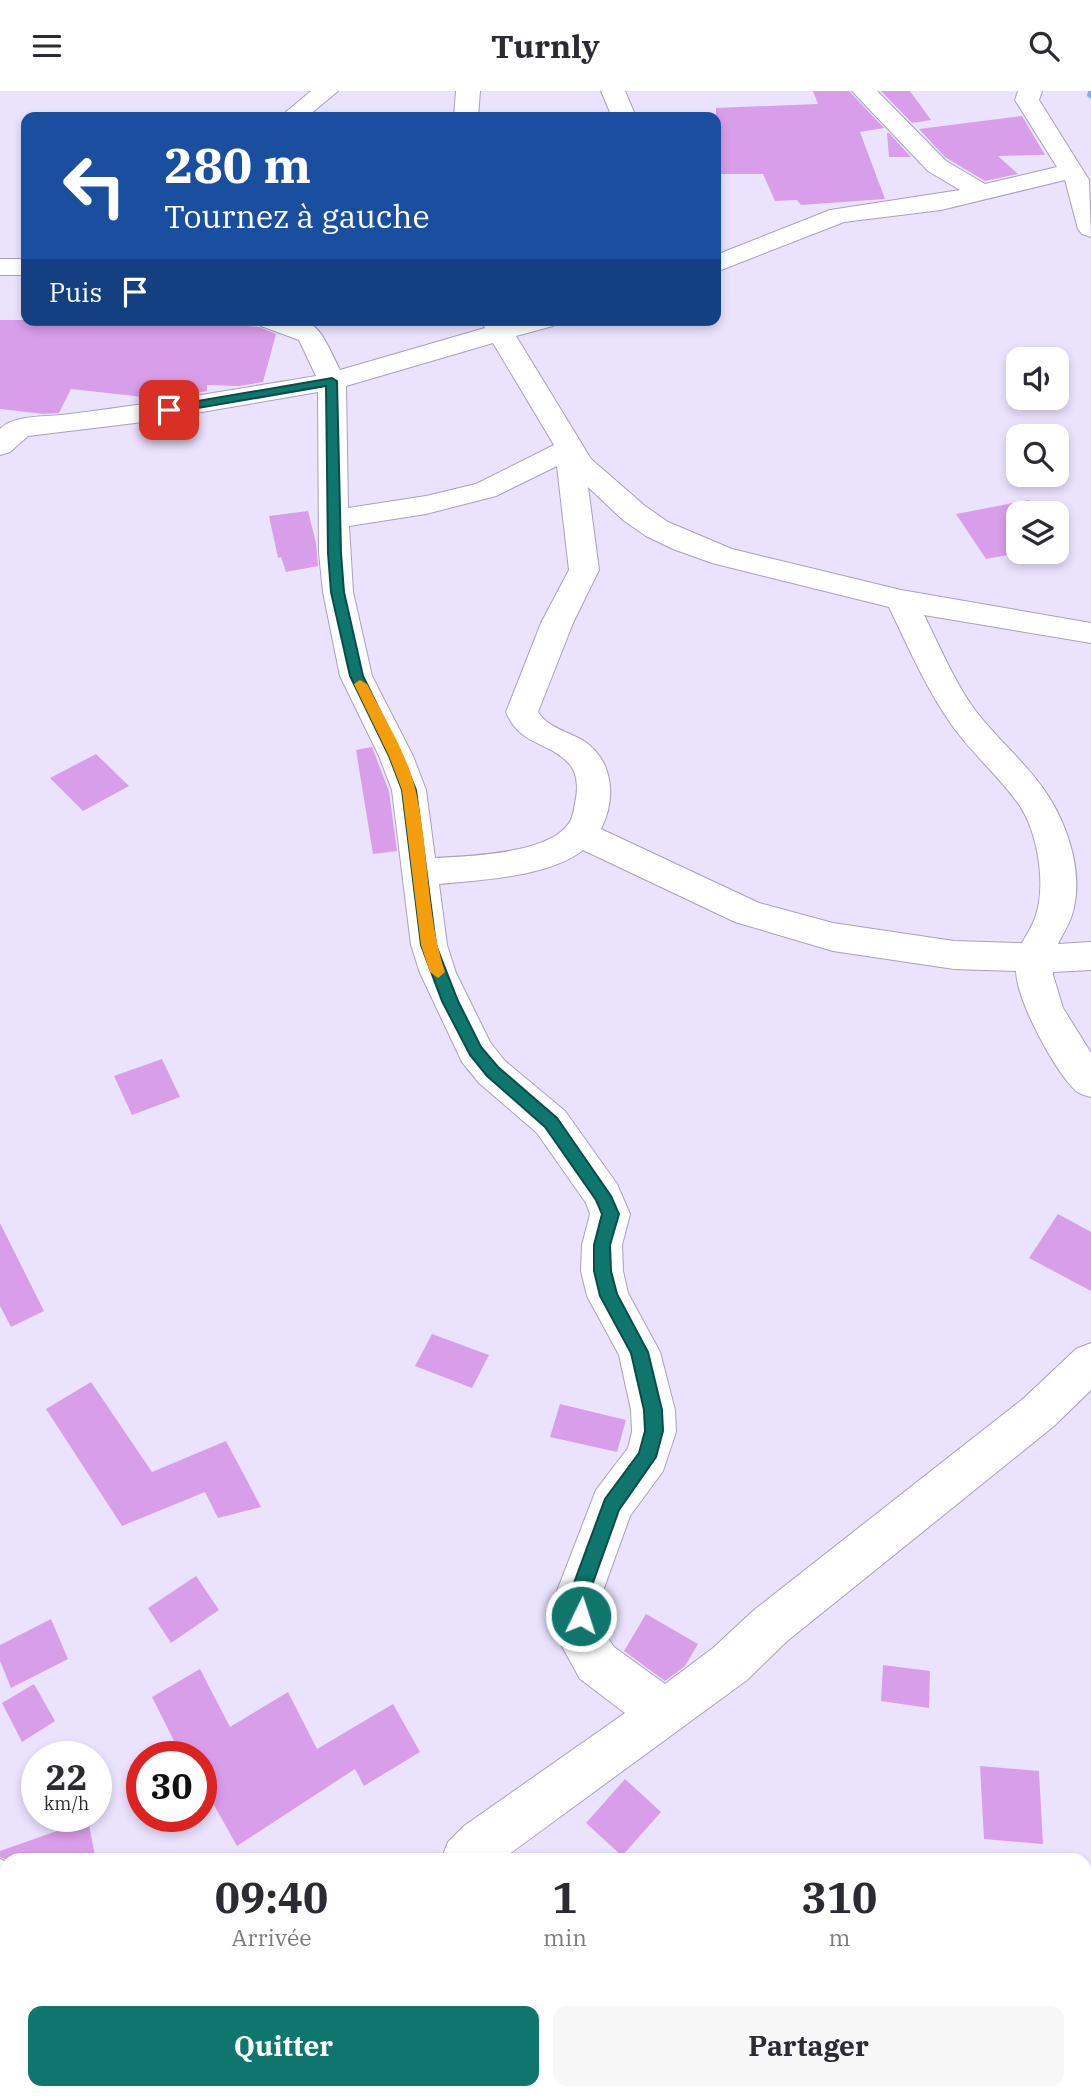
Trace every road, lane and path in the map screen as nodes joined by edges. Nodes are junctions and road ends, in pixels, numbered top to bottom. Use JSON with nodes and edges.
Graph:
{"nodes":[{"id":1,"x":326,"y":91,"type":"edge"},
{"id":2,"x":468,"y":91,"type":"edge"},
{"id":3,"x":613,"y":91,"type":"edge"},
{"id":4,"x":864,"y":91,"type":"edge"},
{"id":5,"x":1030,"y":91,"type":"edge"},
{"id":6,"x":299,"y":112,"type":"edge"},
{"id":7,"x":466,"y":112,"type":"edge"},
{"id":8,"x":622,"y":112,"type":"edge"},
{"id":9,"x":1072,"y":171,"type":"junction"},
{"id":10,"x":983,"y":193,"type":"junction"},
{"id":11,"x":1091,"y":229,"type":"edge"},
{"id":12,"x":721,"y":262,"type":"edge"},
{"id":13,"x":0,"y":267,"type":"edge"},
{"id":14,"x":21,"y":267,"type":"edge"},
{"id":15,"x":291,"y":326,"type":"edge"},
{"id":16,"x":496,"y":326,"type":"edge"},
{"id":17,"x":332,"y":381,"type":"junction"},
{"id":18,"x":0,"y":446,"type":"edge"},
{"id":19,"x":569,"y":449,"type":"junction"},
{"id":20,"x":334,"y":519,"type":"junction"},
{"id":21,"x":901,"y":600,"type":"junction"},
{"id":22,"x":1091,"y":633,"type":"edge"},
{"id":23,"x":580,"y":834,"type":"junction"},
{"id":24,"x":421,"y":872,"type":"junction"},
{"id":25,"x":1091,"y":956,"type":"edge"},
{"id":26,"x":1035,"y":958,"type":"junction"},
{"id":27,"x":1091,"y":1082,"type":"edge"},
{"id":28,"x":1091,"y":1362,"type":"edge"},
{"id":29,"x":665,"y":1713,"type":"junction"},
{"id":30,"x":473,"y":1853,"type":"edge"}],
"edges":[{"from":1,"to":6,"type":"street"},
{"from":2,"to":7,"type":"street"},
{"from":3,"to":8,"type":"street"},
{"from":4,"to":10,"type":"street"},
{"from":5,"to":9,"type":"street"},
{"from":9,"to":10,"type":"street"},
{"from":9,"to":11,"type":"street"},
{"from":10,"to":12,"type":"street"},
{"from":13,"to":14,"type":"street"},
{"from":15,"to":17,"type":"street"},
{"from":16,"to":17,"type":"street"},
{"from":16,"to":19,"type":"street"},
{"from":17,"to":18,"type":"street"},
{"from":17,"to":20,"type":"street"},
{"from":19,"to":20,"type":"street"},
{"from":19,"to":21,"type":"street"},
{"from":19,"to":23,"type":"street"},
{"from":20,"to":24,"type":"street"},
{"from":21,"to":22,"type":"street"},
{"from":21,"to":26,"type":"street"},
{"from":23,"to":24,"type":"street"},
{"from":23,"to":26,"type":"street"},
{"from":24,"to":29,"type":"street"},
{"from":25,"to":26,"type":"street"},
{"from":26,"to":27,"type":"street"},
{"from":28,"to":29,"type":"street"},
{"from":29,"to":30,"type":"street"}]}
